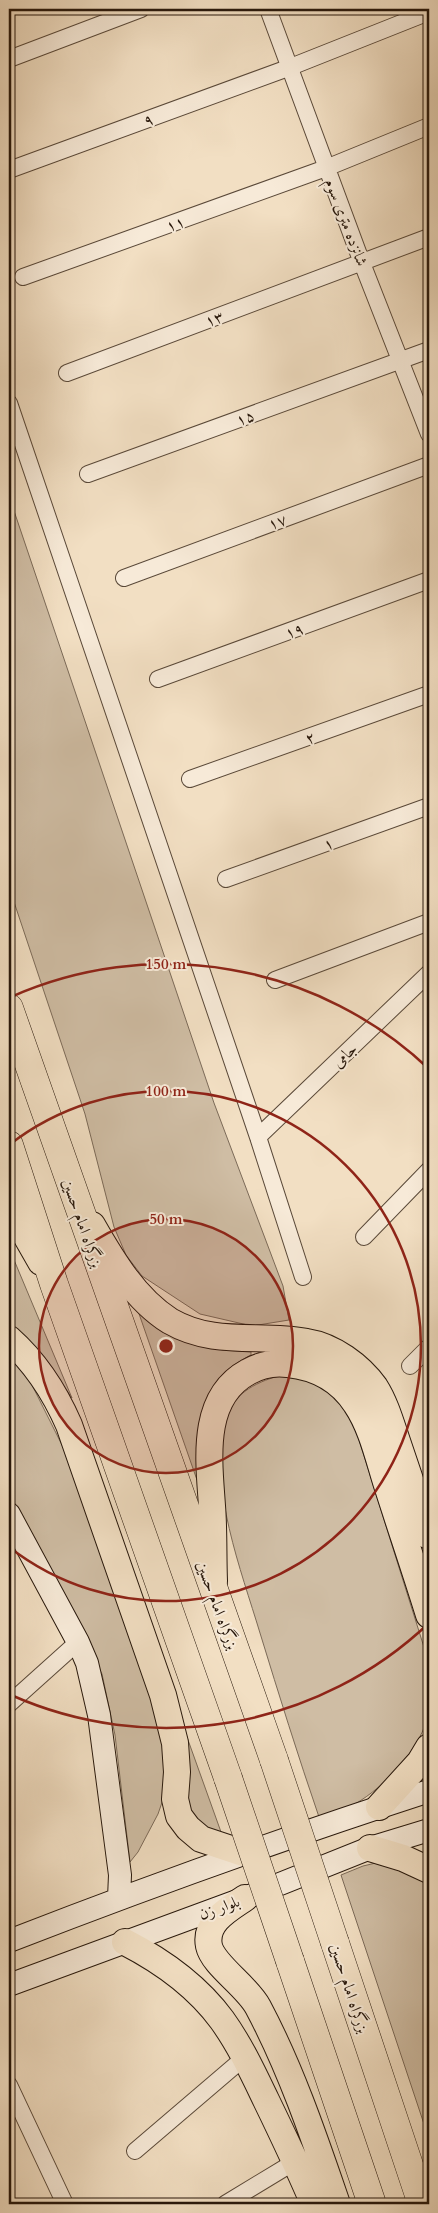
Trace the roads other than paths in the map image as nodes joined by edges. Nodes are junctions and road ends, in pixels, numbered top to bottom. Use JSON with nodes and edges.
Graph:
{"nodes":[{"id":1,"x":140,"y":9,"type":"edge"},
{"id":2,"x":268,"y":9,"type":"edge"},
{"id":3,"x":429,"y":12,"type":"edge"},
{"id":4,"x":9,"y":59,"type":"edge"},
{"id":5,"x":288,"y":68,"type":"junction"},
{"id":6,"x":429,"y":126,"type":"edge"},
{"id":7,"x":326,"y":168,"type":"junction"},
{"id":8,"x":9,"y":170,"type":"edge"},
{"id":9,"x":429,"y":237,"type":"edge"},
{"id":10,"x":362,"y":263,"type":"junction"},
{"id":11,"x":23,"y":277,"type":"dead end"},
{"id":12,"x":429,"y":350,"type":"edge"},
{"id":13,"x":402,"y":360,"type":"junction"},
{"id":14,"x":67,"y":373,"type":"dead end"},
{"id":15,"x":9,"y":403,"type":"edge"},
{"id":16,"x":429,"y":434,"type":"edge"},
{"id":17,"x":429,"y":465,"type":"edge"},
{"id":18,"x":88,"y":474,"type":"dead end"},
{"id":19,"x":124,"y":578,"type":"dead end"},
{"id":20,"x":429,"y":580,"type":"edge"},
{"id":21,"x":158,"y":680,"type":"dead end"},
{"id":22,"x":429,"y":694,"type":"edge"},
{"id":23,"x":190,"y":779,"type":"dead end"},
{"id":24,"x":429,"y":806,"type":"edge"},
{"id":25,"x":226,"y":879,"type":"dead end"},
{"id":26,"x":429,"y":922,"type":"edge"},
{"id":27,"x":429,"y":973,"type":"edge"},
{"id":28,"x":274,"y":980,"type":"dead end"},
{"id":29,"x":9,"y":1008,"type":"edge"},
{"id":30,"x":258,"y":1137,"type":"junction"},
{"id":31,"x":9,"y":1145,"type":"edge"},
{"id":32,"x":429,"y":1170,"type":"edge"},
{"id":33,"x":72,"y":1190,"type":"junction"},
{"id":34,"x":9,"y":1206,"type":"edge"},
{"id":35,"x":364,"y":1237,"type":"dead end"},
{"id":36,"x":303,"y":1277,"type":"dead end"},
{"id":37,"x":54,"y":1284,"type":"junction"},
{"id":38,"x":9,"y":1338,"type":"edge"},
{"id":39,"x":429,"y":1347,"type":"edge"},
{"id":40,"x":410,"y":1366,"type":"dead end"},
{"id":41,"x":9,"y":1514,"type":"edge"},
{"id":42,"x":429,"y":1536,"type":"edge"},
{"id":43,"x":214,"y":1597,"type":"junction"},
{"id":44,"x":429,"y":1615,"type":"edge"},
{"id":45,"x":78,"y":1642,"type":"junction"},
{"id":46,"x":9,"y":1704,"type":"edge"},
{"id":47,"x":429,"y":1746,"type":"edge"},
{"id":48,"x":429,"y":1791,"type":"edge"},
{"id":49,"x":379,"y":1807,"type":"junction"},
{"id":50,"x":429,"y":1830,"type":"edge"},
{"id":51,"x":370,"y":1848,"type":"junction"},
{"id":52,"x":243,"y":1853,"type":"junction"},
{"id":53,"x":429,"y":1870,"type":"edge"},
{"id":54,"x":119,"y":1898,"type":"junction"},
{"id":55,"x":245,"y":1898,"type":"junction"},
{"id":56,"x":9,"y":1925,"type":"edge"},
{"id":57,"x":42,"y":1928,"type":"junction"},
{"id":58,"x":9,"y":1941,"type":"edge"},
{"id":59,"x":125,"y":1942,"type":"junction"},
{"id":60,"x":9,"y":1985,"type":"edge"},
{"id":61,"x":245,"y":2057,"type":"junction"},
{"id":62,"x":9,"y":2085,"type":"edge"},
{"id":63,"x":135,"y":2151,"type":"dead end"},
{"id":64,"x":296,"y":2161,"type":"junction"},
{"id":65,"x":64,"y":2204,"type":"edge"},
{"id":66,"x":225,"y":2204,"type":"edge"},
{"id":67,"x":314,"y":2204,"type":"edge"},
{"id":68,"x":337,"y":2204,"type":"edge"},
{"id":69,"x":372,"y":2204,"type":"edge"},
{"id":70,"x":422,"y":2204,"type":"edge"}],
"edges":[{"from":1,"to":4,"type":"street"},
{"from":2,"to":5,"type":"street","name":"شانزده متری سوم"},
{"from":3,"to":5,"type":"street","name":"۹"},
{"from":5,"to":7,"type":"street","name":"شانزده متری سوم"},
{"from":5,"to":8,"type":"street","name":"۹"},
{"from":6,"to":7,"type":"street","name":"۱۱"},
{"from":7,"to":10,"type":"street","name":"شانزده متری سوم"},
{"from":7,"to":11,"type":"street","name":"۱۱"},
{"from":9,"to":10,"type":"street","name":"۱۳"},
{"from":10,"to":13,"type":"street","name":"شانزده متری سوم"},
{"from":10,"to":14,"type":"street","name":"۱۳"},
{"from":12,"to":13,"type":"street","name":"۱۵"},
{"from":13,"to":16,"type":"street","name":"شانزده متری سوم"},
{"from":13,"to":18,"type":"street","name":"۱۵"},
{"from":15,"to":30,"type":"street"},
{"from":17,"to":19,"type":"street","name":"۱۷"},
{"from":20,"to":21,"type":"street","name":"۱۹"},
{"from":22,"to":23,"type":"street","name":"۲"},
{"from":24,"to":25,"type":"street","name":"۱"},
{"from":26,"to":28,"type":"street"},
{"from":27,"to":30,"type":"street","name":"جامی"},
{"from":29,"to":33,"type":"highway","name":"بزرگراه امام حسین"},
{"from":30,"to":36,"type":"street"},
{"from":31,"to":37,"type":"highway"},
{"from":32,"to":35,"type":"street"},
{"from":33,"to":42,"type":"main road"},
{"from":33,"to":43,"type":"highway","name":"بزرگراه امام حسین"},
{"from":34,"to":37,"type":"main road"},
{"from":37,"to":69,"type":"highway","bridge":true},
{"from":38,"to":52,"type":"main road"},
{"from":39,"to":40,"type":"street"},
{"from":41,"to":45,"type":"main road"},
{"from":43,"to":44,"type":"main road"},
{"from":43,"to":70,"type":"highway","name":"بزرگراه امام حسین","bridge":true},
{"from":45,"to":46,"type":"street"},
{"from":45,"to":54,"type":"main road"},
{"from":47,"to":49,"type":"main road"},
{"from":48,"to":49,"type":"main road"},
{"from":49,"to":52,"type":"main road"},
{"from":50,"to":51,"type":"main road","name":"بلوار زن"},
{"from":51,"to":53,"type":"main road"},
{"from":51,"to":55,"type":"main road","name":"بلوار زن"},
{"from":52,"to":54,"type":"main road"},
{"from":54,"to":57,"type":"main road"},
{"from":55,"to":59,"type":"main road","name":"بلوار زن"},
{"from":55,"to":68,"type":"main road"},
{"from":56,"to":57,"type":"main road"},
{"from":57,"to":58,"type":"main road"},
{"from":59,"to":60,"type":"main road","name":"بلوار زن"},
{"from":59,"to":61,"type":"main road"},
{"from":61,"to":63,"type":"street"},
{"from":61,"to":64,"type":"main road"},
{"from":62,"to":65,"type":"street"},
{"from":64,"to":66,"type":"street"},
{"from":64,"to":67,"type":"main road"}]}
